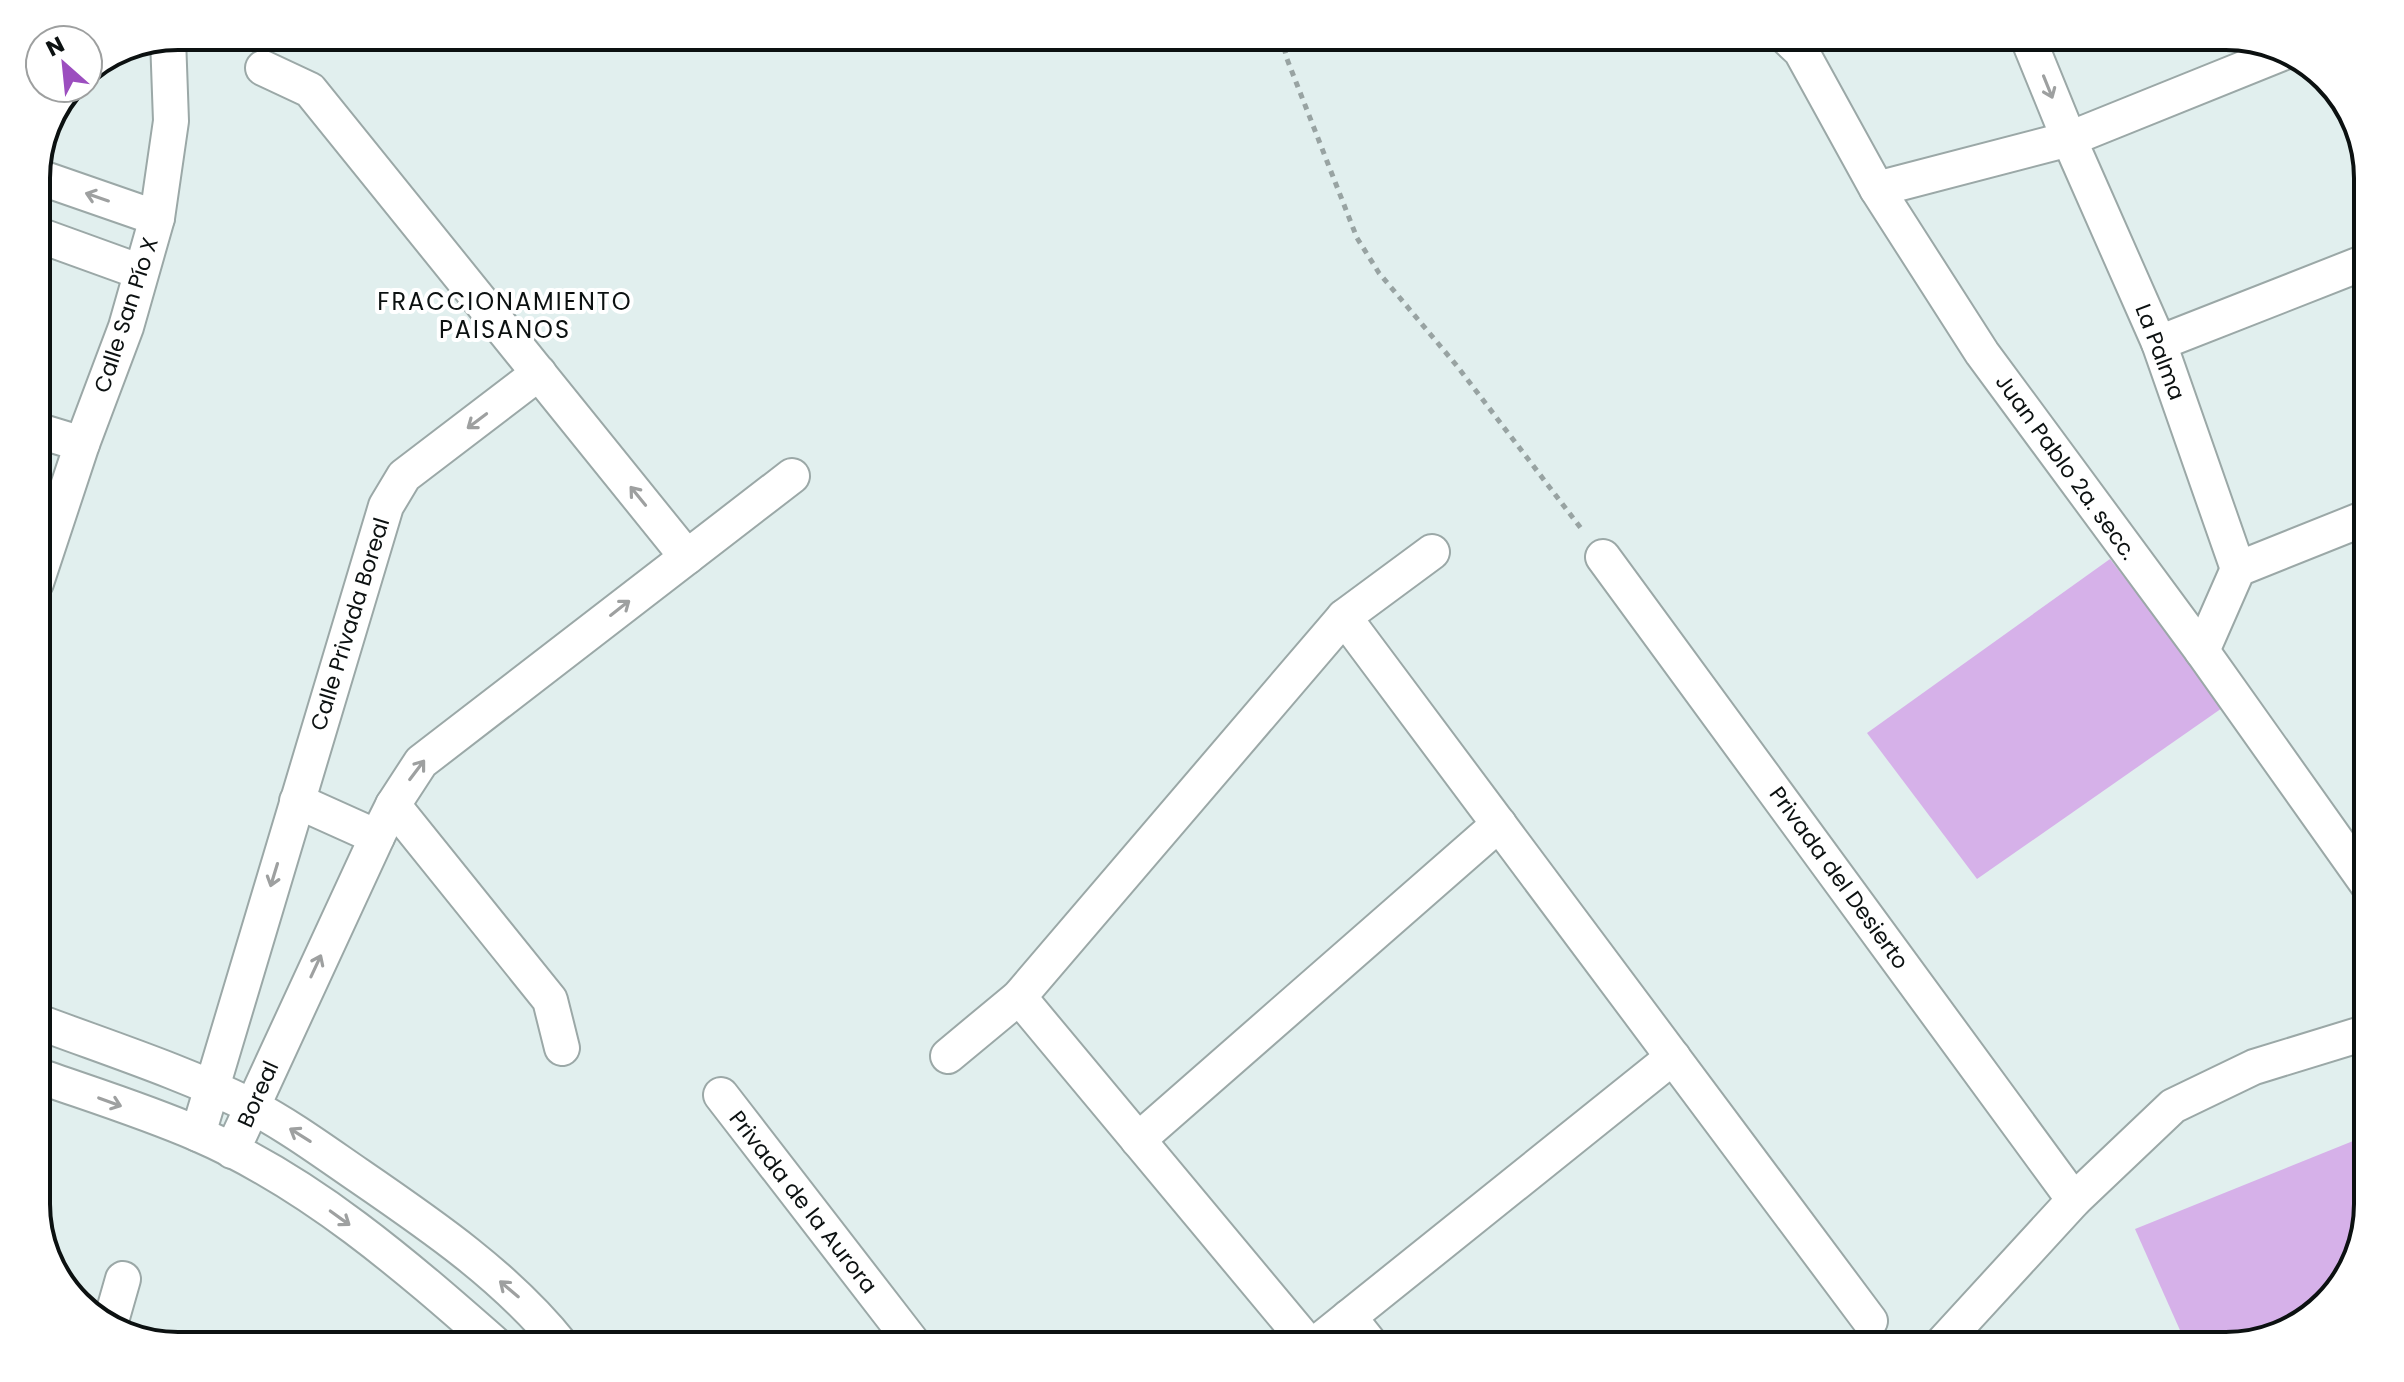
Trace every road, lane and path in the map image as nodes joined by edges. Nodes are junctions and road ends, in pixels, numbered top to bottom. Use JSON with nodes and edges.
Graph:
{"nodes":[{"id":1,"x":1285,"y":50,"type":"edge"},
{"id":2,"x":1800,"y":50,"type":"edge"},
{"id":3,"x":2033,"y":50,"type":"edge"},
{"id":4,"x":168,"y":51,"type":"edge"},
{"id":5,"x":2270,"y":58,"type":"edge"},
{"id":6,"x":263,"y":68,"type":"dead end"},
{"id":7,"x":2069,"y":139,"type":"junction"},
{"id":8,"x":50,"y":181,"type":"edge"},
{"id":9,"x":1877,"y":189,"type":"junction"},
{"id":10,"x":157,"y":218,"type":"junction"},
{"id":11,"x":50,"y":239,"type":"edge"},
{"id":12,"x":2354,"y":266,"type":"edge"},
{"id":13,"x":141,"y":272,"type":"junction"},
{"id":14,"x":2159,"y":343,"type":"junction"},
{"id":15,"x":539,"y":373,"type":"junction"},
{"id":16,"x":50,"y":434,"type":"edge"},
{"id":17,"x":82,"y":444,"type":"junction"},
{"id":18,"x":792,"y":476,"type":"dead end"},
{"id":19,"x":2354,"y":523,"type":"edge"},
{"id":20,"x":50,"y":541,"type":"edge"},
{"id":21,"x":1432,"y":552,"type":"dead end"},
{"id":22,"x":687,"y":557,"type":"junction"},
{"id":23,"x":1603,"y":557,"type":"joint"},
{"id":24,"x":2238,"y":569,"type":"junction"},
{"id":25,"x":1344,"y":617,"type":"junction"},
{"id":26,"x":2202,"y":651,"type":"junction"},
{"id":27,"x":297,"y":801,"type":"junction"},
{"id":28,"x":393,"y":805,"type":"junction"},
{"id":29,"x":1499,"y":824,"type":"junction"},
{"id":30,"x":377,"y":837,"type":"junction"},
{"id":31,"x":2354,"y":865,"type":"edge"},
{"id":32,"x":1019,"y":997,"type":"junction"},
{"id":33,"x":231,"y":1023,"type":"joint"},
{"id":34,"x":50,"y":1026,"type":"edge"},
{"id":35,"x":2354,"y":1036,"type":"edge"},
{"id":36,"x":562,"y":1048,"type":"dead end"},
{"id":37,"x":948,"y":1056,"type":"dead end"},
{"id":38,"x":1673,"y":1057,"type":"junction"},
{"id":39,"x":50,"y":1080,"type":"edge"},
{"id":40,"x":211,"y":1088,"type":"junction"},
{"id":41,"x":721,"y":1095,"type":"dead end"},
{"id":42,"x":252,"y":1107,"type":"junction"},
{"id":43,"x":198,"y":1134,"type":"junction"},
{"id":44,"x":1138,"y":1140,"type":"junction"},
{"id":45,"x":232,"y":1151,"type":"junction"},
{"id":46,"x":2074,"y":1200,"type":"junction"},
{"id":47,"x":123,"y":1279,"type":"dead end"},
{"id":48,"x":113,"y":1314,"type":"edge"},
{"id":49,"x":1349,"y":1317,"type":"junction"},
{"id":50,"x":1870,"y":1321,"type":"dead end"},
{"id":51,"x":481,"y":1332,"type":"edge"},
{"id":52,"x":551,"y":1332,"type":"edge"},
{"id":53,"x":904,"y":1332,"type":"edge"},
{"id":54,"x":1300,"y":1332,"type":"edge"},
{"id":55,"x":1330,"y":1332,"type":"edge"},
{"id":56,"x":1361,"y":1332,"type":"edge"},
{"id":57,"x":1953,"y":1332,"type":"edge"}],
"edges":[{"from":1,"to":23,"type":"path"},
{"from":2,"to":9,"type":"street","name":"Juan Pablo 2a. secc."},
{"from":3,"to":7,"type":"street","name":"La Palma","one_way":true},
{"from":4,"to":10,"type":"street","name":"Calle San Pío X"},
{"from":5,"to":7,"type":"street"},
{"from":6,"to":15,"type":"street"},
{"from":7,"to":9,"type":"street"},
{"from":7,"to":14,"type":"street","name":"La Palma"},
{"from":10,"to":8,"type":"street","one_way":true},
{"from":9,"to":26,"type":"street","name":"Juan Pablo 2a. secc."},
{"from":10,"to":13,"type":"street","name":"Calle San Pío X"},
{"from":11,"to":13,"type":"street"},
{"from":12,"to":14,"type":"street"},
{"from":13,"to":17,"type":"street","name":"Calle San Pío X"},
{"from":14,"to":24,"type":"street","name":"La Palma"},
{"from":22,"to":15,"type":"street","one_way":true},
{"from":15,"to":27,"type":"street","name":"Calle Privada Boreal","one_way":true},
{"from":16,"to":17,"type":"street"},
{"from":17,"to":20,"type":"street","name":"Calle San Pío X"},
{"from":18,"to":22,"type":"street"},
{"from":19,"to":24,"type":"street"},
{"from":21,"to":25,"type":"street"},
{"from":28,"to":22,"type":"street","one_way":true},
{"from":23,"to":46,"type":"street","name":"Privada del Desierto"},
{"from":24,"to":26,"type":"street"},
{"from":25,"to":29,"type":"street"},
{"from":25,"to":32,"type":"street"},
{"from":26,"to":31,"type":"street","name":"Juan Pablo 2a. secc."},
{"from":27,"to":30,"type":"street"},
{"from":27,"to":33,"type":"street","name":"Calle Privada Boreal","one_way":true},
{"from":28,"to":30,"type":"street"},
{"from":28,"to":36,"type":"street"},
{"from":29,"to":38,"type":"street"},
{"from":29,"to":44,"type":"street"},
{"from":42,"to":30,"type":"street","name":"Boreal","one_way":true},
{"from":32,"to":37,"type":"street"},
{"from":32,"to":44,"type":"street"},
{"from":33,"to":40,"type":"street","name":"Boreal"},
{"from":34,"to":40,"type":"street"},
{"from":35,"to":46,"type":"street"},
{"from":38,"to":49,"type":"street"},
{"from":38,"to":50,"type":"street"},
{"from":39,"to":43,"type":"street","one_way":true},
{"from":40,"to":42,"type":"street"},
{"from":40,"to":43,"type":"street","name":"Boreal"},
{"from":41,"to":53,"type":"street","name":"Privada de la Aurora"},
{"from":42,"to":45,"type":"street","name":"Boreal"},
{"from":52,"to":42,"type":"street","one_way":true},
{"from":43,"to":45,"type":"street"},
{"from":44,"to":54,"type":"street"},
{"from":45,"to":51,"type":"street","one_way":true},
{"from":46,"to":57,"type":"street"},
{"from":47,"to":48,"type":"street"},
{"from":49,"to":55,"type":"street"},
{"from":49,"to":56,"type":"street"}]}
